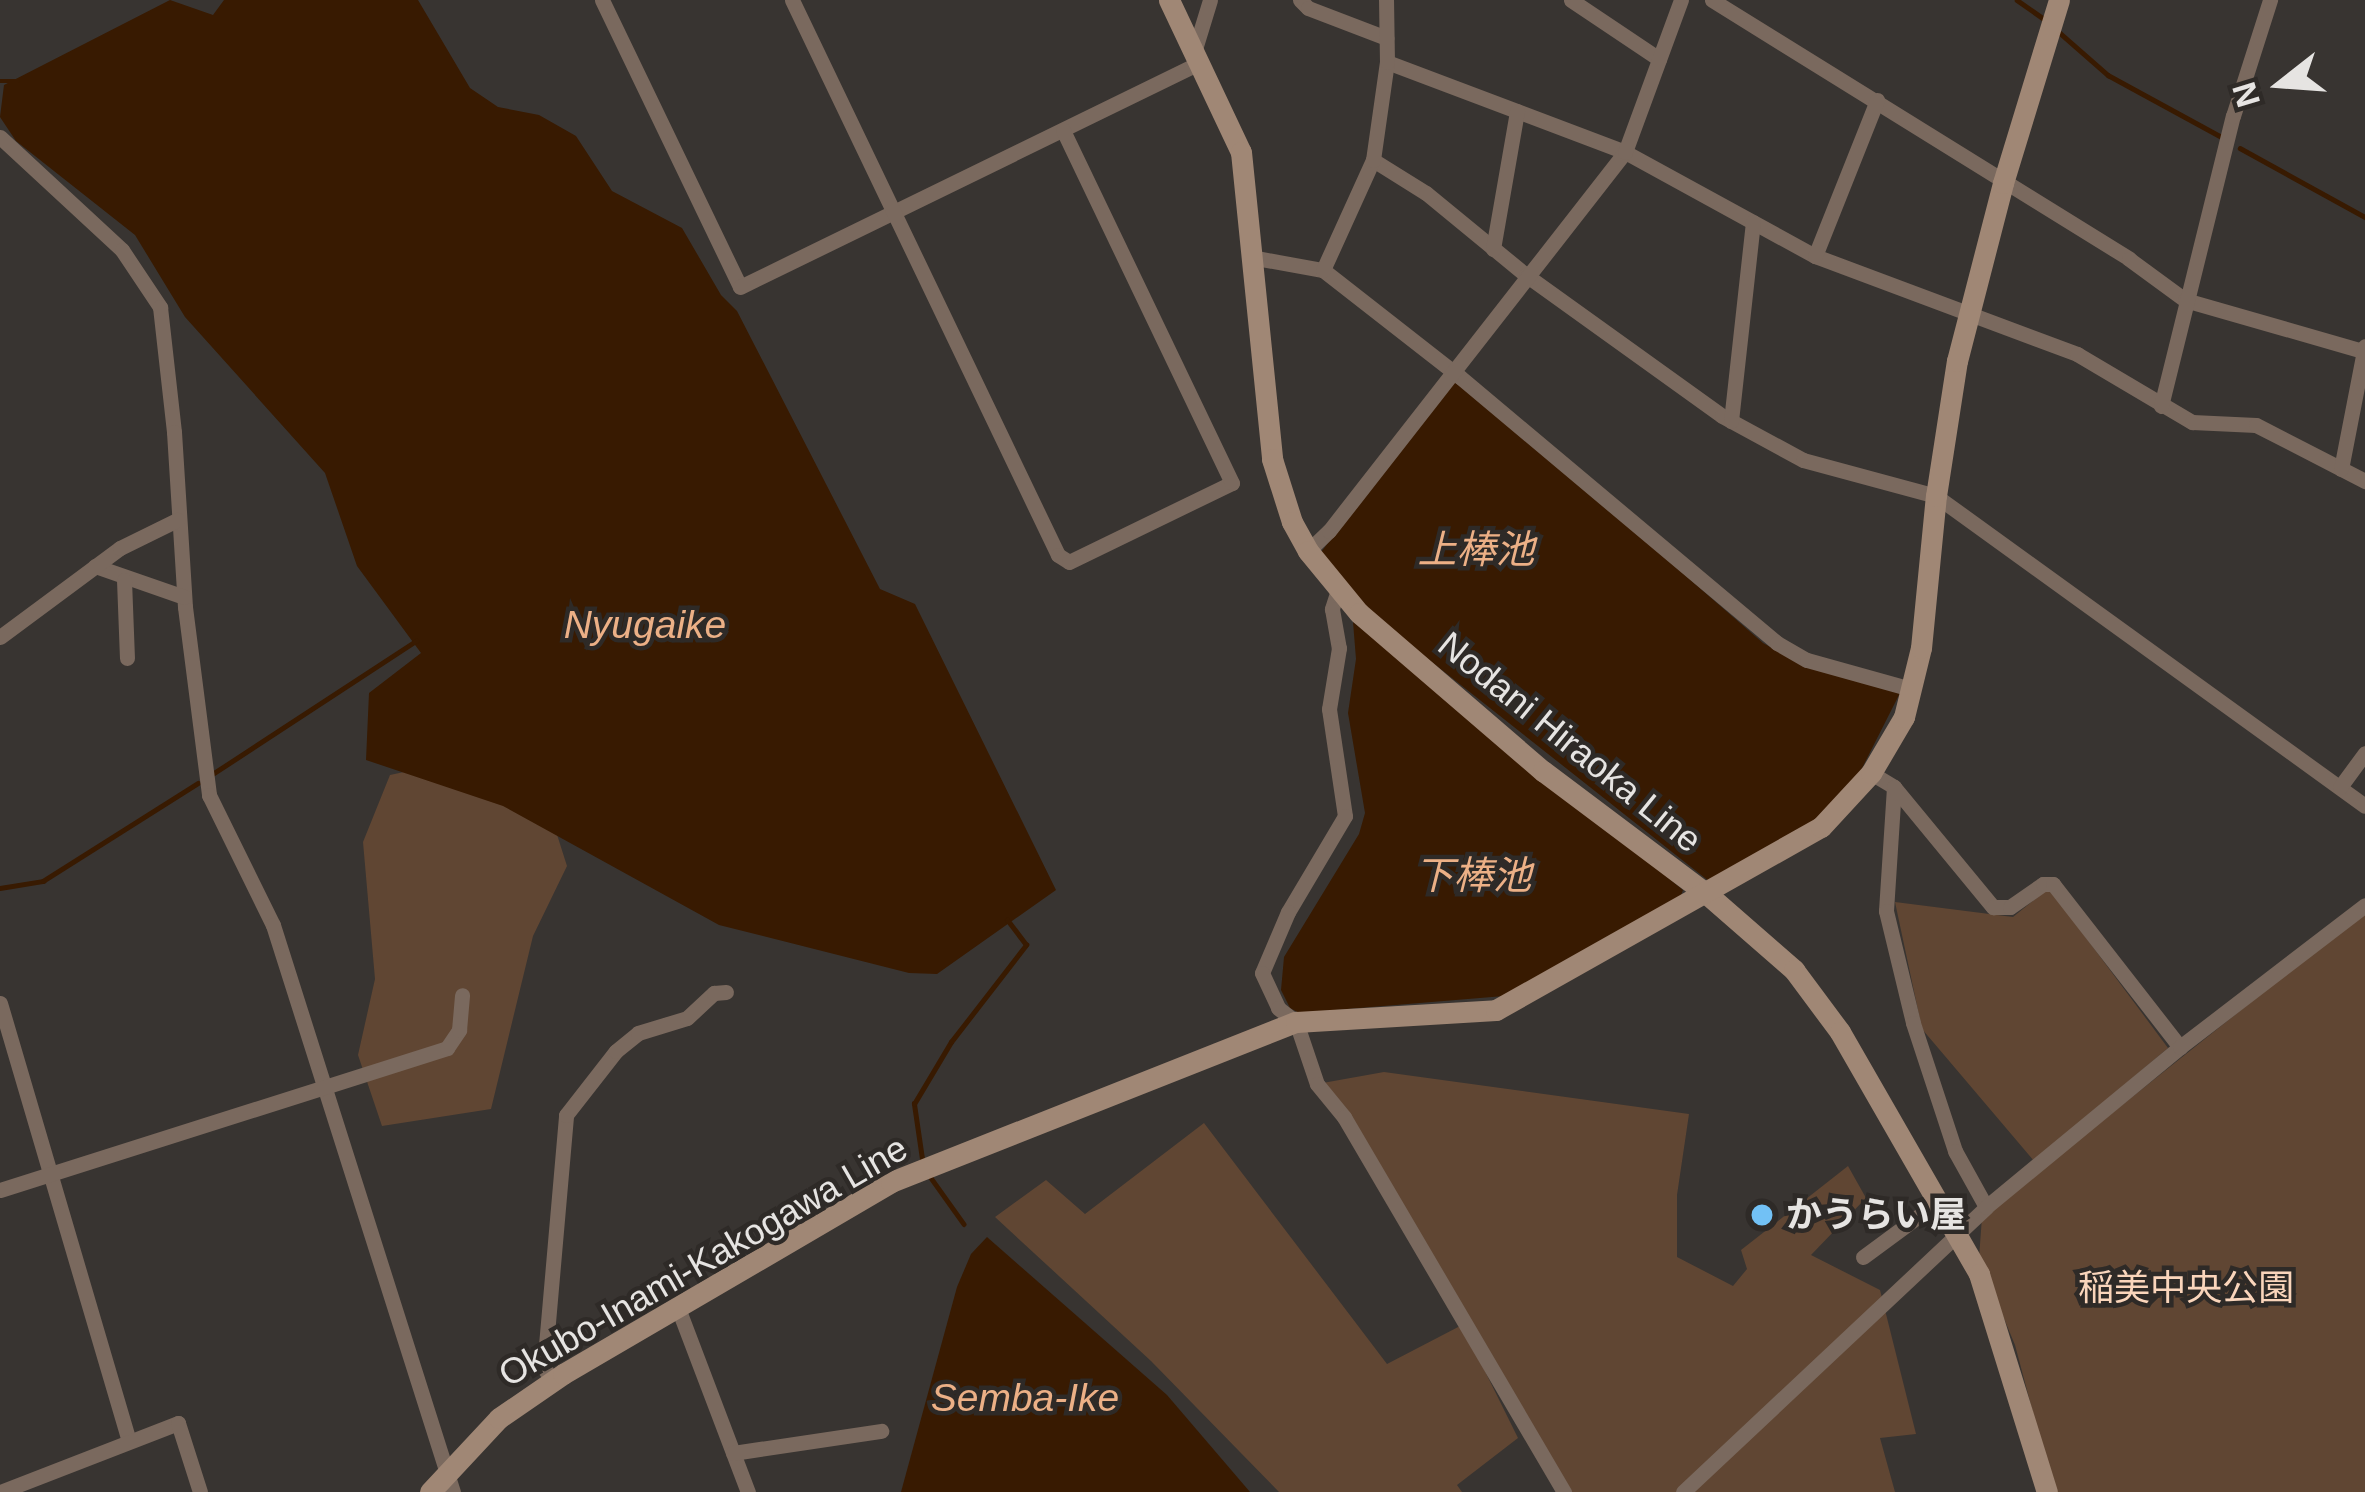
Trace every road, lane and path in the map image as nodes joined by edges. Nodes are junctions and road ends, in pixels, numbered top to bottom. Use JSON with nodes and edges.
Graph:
{"nodes":[{"id":1,"x":602,"y":0,"type":"edge"},
{"id":2,"x":792,"y":0,"type":"edge"},
{"id":3,"x":1168,"y":0,"type":"edge"},
{"id":4,"x":1210,"y":0,"type":"edge"},
{"id":5,"x":1300,"y":0,"type":"edge"},
{"id":6,"x":1386,"y":0,"type":"edge"},
{"id":7,"x":1571,"y":0,"type":"edge"},
{"id":8,"x":1681,"y":0,"type":"edge"},
{"id":9,"x":1712,"y":0,"type":"edge"},
{"id":10,"x":2059,"y":0,"type":"edge"},
{"id":11,"x":2270,"y":0,"type":"edge"},
{"id":12,"x":1386,"y":38,"type":"junction"},
{"id":13,"x":1198,"y":56,"type":"junction"},
{"id":14,"x":1659,"y":58,"type":"junction"},
{"id":15,"x":1387,"y":62,"type":"junction"},
{"id":16,"x":1877,"y":100,"type":"junction"},
{"id":17,"x":1517,"y":111,"type":"junction"},
{"id":18,"x":1063,"y":130,"type":"junction"},
{"id":19,"x":0,"y":137,"type":"edge"},
{"id":20,"x":1625,"y":152,"type":"junction"},
{"id":21,"x":1373,"y":160,"type":"junction"},
{"id":22,"x":2003,"y":183,"type":"junction"},
{"id":23,"x":896,"y":212,"type":"junction"},
{"id":24,"x":1753,"y":222,"type":"junction"},
{"id":25,"x":1493,"y":249,"type":"junction"},
{"id":26,"x":1814,"y":256,"type":"junction"},
{"id":27,"x":1256,"y":258,"type":"junction"},
{"id":28,"x":1323,"y":270,"type":"junction"},
{"id":29,"x":1526,"y":274,"type":"junction"},
{"id":30,"x":2185,"y":300,"type":"junction"},
{"id":31,"x":1971,"y":314,"type":"junction"},
{"id":32,"x":2364,"y":348,"type":"edge"},
{"id":33,"x":1452,"y":370,"type":"junction"},
{"id":34,"x":2162,"y":406,"type":"junction"},
{"id":35,"x":1731,"y":421,"type":"junction"},
{"id":36,"x":2341,"y":469,"type":"junction"},
{"id":37,"x":2365,"y":481,"type":"edge"},
{"id":38,"x":1936,"y":496,"type":"junction"},
{"id":39,"x":177,"y":520,"type":"junction"},
{"id":40,"x":1308,"y":551,"type":"junction"},
{"id":41,"x":95,"y":566,"type":"junction"},
{"id":42,"x":124,"y":580,"type":"junction"},
{"id":43,"x":1338,"y":590,"type":"junction"},
{"id":44,"x":184,"y":597,"type":"junction"},
{"id":45,"x":0,"y":637,"type":"edge"},
{"id":46,"x":127,"y":658,"type":"dead end"},
{"id":47,"x":1911,"y":689,"type":"junction"},
{"id":48,"x":2365,"y":753,"type":"edge"},
{"id":49,"x":1871,"y":773,"type":"junction"},
{"id":50,"x":2340,"y":787,"type":"junction"},
{"id":51,"x":1894,"y":788,"type":"junction"},
{"id":52,"x":2365,"y":806,"type":"edge"},
{"id":53,"x":1707,"y":894,"type":"junction"},
{"id":54,"x":2365,"y":905,"type":"edge"},
{"id":55,"x":726,"y":992,"type":"dead end"},
{"id":56,"x":462,"y":995,"type":"dead end"},
{"id":57,"x":0,"y":1003,"type":"edge"},
{"id":58,"x":1296,"y":1022,"type":"junction"},
{"id":59,"x":2180,"y":1047,"type":"junction"},
{"id":60,"x":322,"y":1088,"type":"junction"},
{"id":61,"x":52,"y":1174,"type":"junction"},
{"id":62,"x":0,"y":1190,"type":"edge"},
{"id":63,"x":1939,"y":1201,"type":"junction"},
{"id":64,"x":1986,"y":1207,"type":"junction"},
{"id":65,"x":1958,"y":1234,"type":"junction"},
{"id":66,"x":1863,"y":1257,"type":"dead end"},
{"id":67,"x":678,"y":1308,"type":"junction"},
{"id":68,"x":553,"y":1381,"type":"junction"},
{"id":69,"x":880,"y":1431,"type":"dead end"},
{"id":70,"x":129,"y":1441,"type":"junction"},
{"id":71,"x":733,"y":1453,"type":"junction"},
{"id":72,"x":450,"y":1482,"type":"edge"},
{"id":73,"x":33,"y":1486,"type":"edge"},
{"id":74,"x":0,"y":1492,"type":"edge"},
{"id":75,"x":200,"y":1492,"type":"edge"},
{"id":76,"x":430,"y":1492,"type":"edge"},
{"id":77,"x":748,"y":1492,"type":"edge"},
{"id":78,"x":1564,"y":1492,"type":"edge"},
{"id":79,"x":1683,"y":1492,"type":"edge"},
{"id":80,"x":2047,"y":1492,"type":"edge"}],
"edges":[{"from":1,"to":23,"type":"street"},
{"from":2,"to":23,"type":"street"},
{"from":3,"to":13,"type":"main road","name":"Nodani Hiraoka Line"},
{"from":4,"to":13,"type":"street"},
{"from":5,"to":12,"type":"street"},
{"from":6,"to":12,"type":"street"},
{"from":7,"to":14,"type":"street"},
{"from":8,"to":14,"type":"street"},
{"from":9,"to":16,"type":"street"},
{"from":10,"to":22,"type":"main road","name":"Okubo-Inami-Kakogawa Line"},
{"from":11,"to":30,"type":"street"},
{"from":12,"to":15,"type":"street"},
{"from":13,"to":18,"type":"street"},
{"from":13,"to":27,"type":"main road","name":"Nodani Hiraoka Line"},
{"from":14,"to":20,"type":"street"},
{"from":15,"to":17,"type":"street"},
{"from":15,"to":21,"type":"street"},
{"from":16,"to":22,"type":"street"},
{"from":16,"to":26,"type":"street"},
{"from":17,"to":20,"type":"street"},
{"from":17,"to":25,"type":"street"},
{"from":18,"to":23,"type":"street"},
{"from":18,"to":23,"type":"street"},
{"from":19,"to":39,"type":"street"},
{"from":20,"to":24,"type":"street"},
{"from":20,"to":29,"type":"street"},
{"from":21,"to":25,"type":"street"},
{"from":21,"to":28,"type":"street"},
{"from":22,"to":30,"type":"street"},
{"from":22,"to":31,"type":"main road","name":"Okubo-Inami-Kakogawa Line"},
{"from":24,"to":26,"type":"street"},
{"from":24,"to":35,"type":"street"},
{"from":25,"to":29,"type":"street"},
{"from":26,"to":31,"type":"street"},
{"from":27,"to":28,"type":"street"},
{"from":27,"to":40,"type":"main road","name":"Nodani Hiraoka Line"},
{"from":28,"to":33,"type":"street"},
{"from":29,"to":33,"type":"street"},
{"from":29,"to":35,"type":"street"},
{"from":30,"to":32,"type":"street"},
{"from":30,"to":34,"type":"street"},
{"from":31,"to":34,"type":"street"},
{"from":31,"to":38,"type":"main road","name":"Okubo-Inami-Kakogawa Line"},
{"from":32,"to":36,"type":"street"},
{"from":33,"to":40,"type":"street"},
{"from":33,"to":47,"type":"street"},
{"from":34,"to":36,"type":"street"},
{"from":35,"to":38,"type":"street"},
{"from":36,"to":37,"type":"street"},
{"from":38,"to":47,"type":"main road","name":"Okubo-Inami-Kakogawa Line"},
{"from":38,"to":50,"type":"street"},
{"from":39,"to":41,"type":"street"},
{"from":39,"to":44,"type":"street"},
{"from":40,"to":43,"type":"main road","name":"Nodani Hiraoka Line"},
{"from":41,"to":42,"type":"street"},
{"from":41,"to":45,"type":"street"},
{"from":42,"to":44,"type":"street"},
{"from":42,"to":46,"type":"street"},
{"from":43,"to":53,"type":"main road","name":"Nodani Hiraoka Line"},
{"from":43,"to":58,"type":"street"},
{"from":44,"to":60,"type":"street"},
{"from":47,"to":49,"type":"main road","name":"Okubo-Inami-Kakogawa Line"},
{"from":48,"to":50,"type":"street"},
{"from":49,"to":51,"type":"street"},
{"from":49,"to":53,"type":"main road","name":"Okubo-Inami-Kakogawa Line"},
{"from":50,"to":52,"type":"street"},
{"from":51,"to":59,"type":"street"},
{"from":51,"to":64,"type":"street"},
{"from":53,"to":58,"type":"main road","name":"Okubo-Inami-Kakogawa Line"},
{"from":53,"to":63,"type":"main road","name":"Nodani Hiraoka Line"},
{"from":54,"to":59,"type":"street"},
{"from":55,"to":68,"type":"street"},
{"from":56,"to":60,"type":"street"},
{"from":57,"to":61,"type":"street"},
{"from":58,"to":67,"type":"main road","name":"Okubo-Inami-Kakogawa Line"},
{"from":58,"to":78,"type":"street"},
{"from":59,"to":64,"type":"street"},
{"from":60,"to":61,"type":"street"},
{"from":60,"to":72,"type":"street"},
{"from":61,"to":62,"type":"street"},
{"from":61,"to":70,"type":"street"},
{"from":63,"to":65,"type":"main road","name":"Nodani Hiraoka Line"},
{"from":63,"to":66,"type":"street"},
{"from":64,"to":65,"type":"street"},
{"from":65,"to":79,"type":"street"},
{"from":65,"to":80,"type":"main road","name":"Nodani Hiraoka Line"},
{"from":67,"to":68,"type":"main road","name":"Okubo-Inami-Kakogawa Line"},
{"from":67,"to":71,"type":"street"},
{"from":68,"to":72,"type":"main road","name":"Okubo-Inami-Kakogawa Line"},
{"from":69,"to":71,"type":"street"},
{"from":70,"to":73,"type":"street"},
{"from":70,"to":75,"type":"street"},
{"from":71,"to":77,"type":"street"},
{"from":72,"to":76,"type":"main road","name":"Okubo-Inami-Kakogawa Line"},
{"from":73,"to":74,"type":"street"}]}
